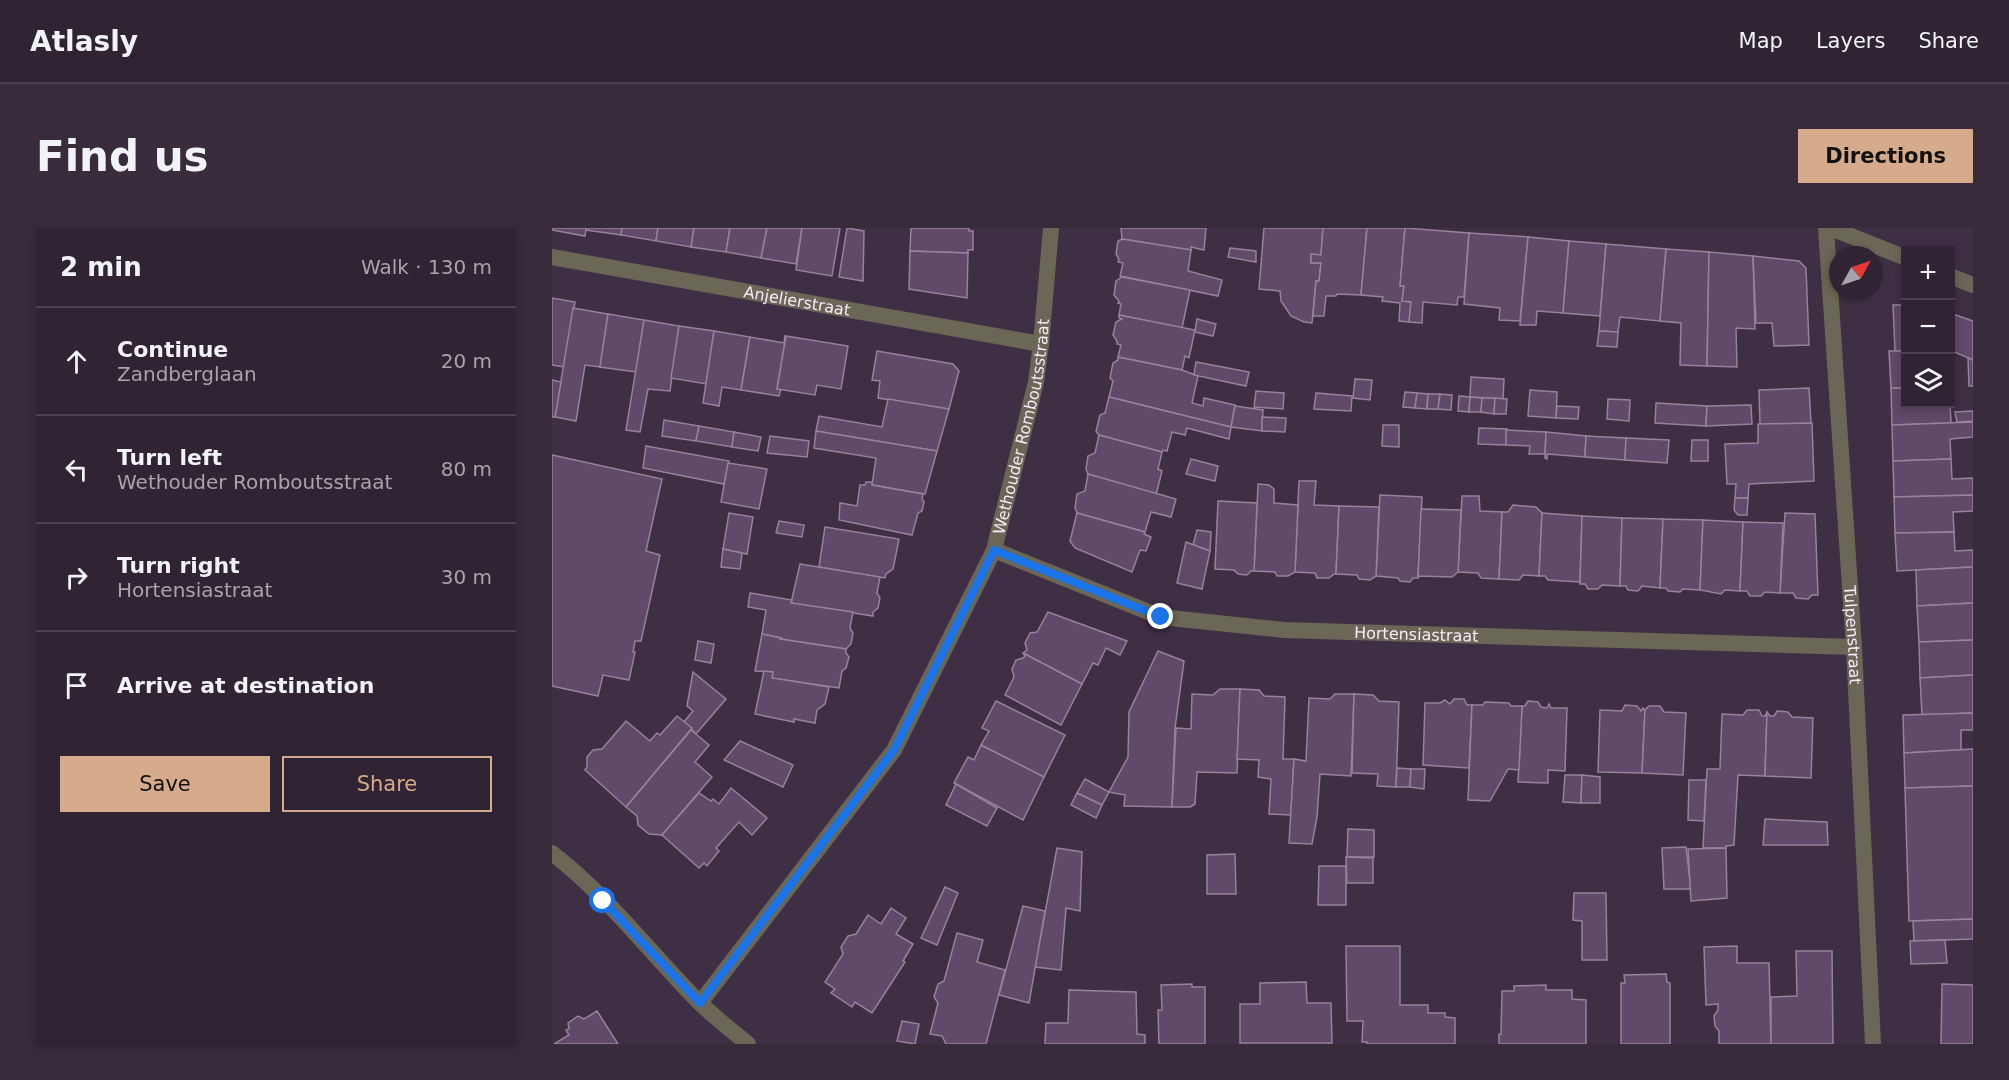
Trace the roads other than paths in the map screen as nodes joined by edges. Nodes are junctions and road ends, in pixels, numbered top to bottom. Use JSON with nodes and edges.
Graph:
{"nodes":[{"id":1,"x":1052,"y":228,"type":"edge"},
{"id":2,"x":1828,"y":228,"type":"edge"},
{"id":3,"x":1901,"y":256,"type":"edge"},
{"id":4,"x":552,"y":258,"type":"edge"},
{"id":5,"x":1955,"y":278,"type":"edge"},
{"id":6,"x":1973,"y":285,"type":"edge"},
{"id":7,"x":1041,"y":344,"type":"junction"},
{"id":8,"x":994,"y":550,"type":"junction"},
{"id":9,"x":1854,"y":647,"type":"junction"},
{"id":10,"x":552,"y":853,"type":"edge"},
{"id":11,"x":700,"y":1003,"type":"junction"},
{"id":12,"x":748,"y":1044,"type":"edge"},
{"id":13,"x":1873,"y":1044,"type":"edge"}],
"edges":[{"from":1,"to":7,"type":"street","name":"Wethouder Romboutsstraat"},
{"from":2,"to":3,"type":"street"},
{"from":2,"to":9,"type":"street","name":"Tulpenstraat"},
{"from":4,"to":7,"type":"street","name":"Anjelierstraat"},
{"from":5,"to":6,"type":"street"},
{"from":7,"to":8,"type":"street","name":"Wethouder Romboutsstraat"},
{"from":8,"to":9,"type":"street","name":"Hortensiastraat"},
{"from":8,"to":11,"type":"street","name":"Wethouder Romboutsstraat"},
{"from":9,"to":13,"type":"street","name":"Tulpenstraat"},
{"from":10,"to":11,"type":"street"},
{"from":11,"to":12,"type":"street"}]}
